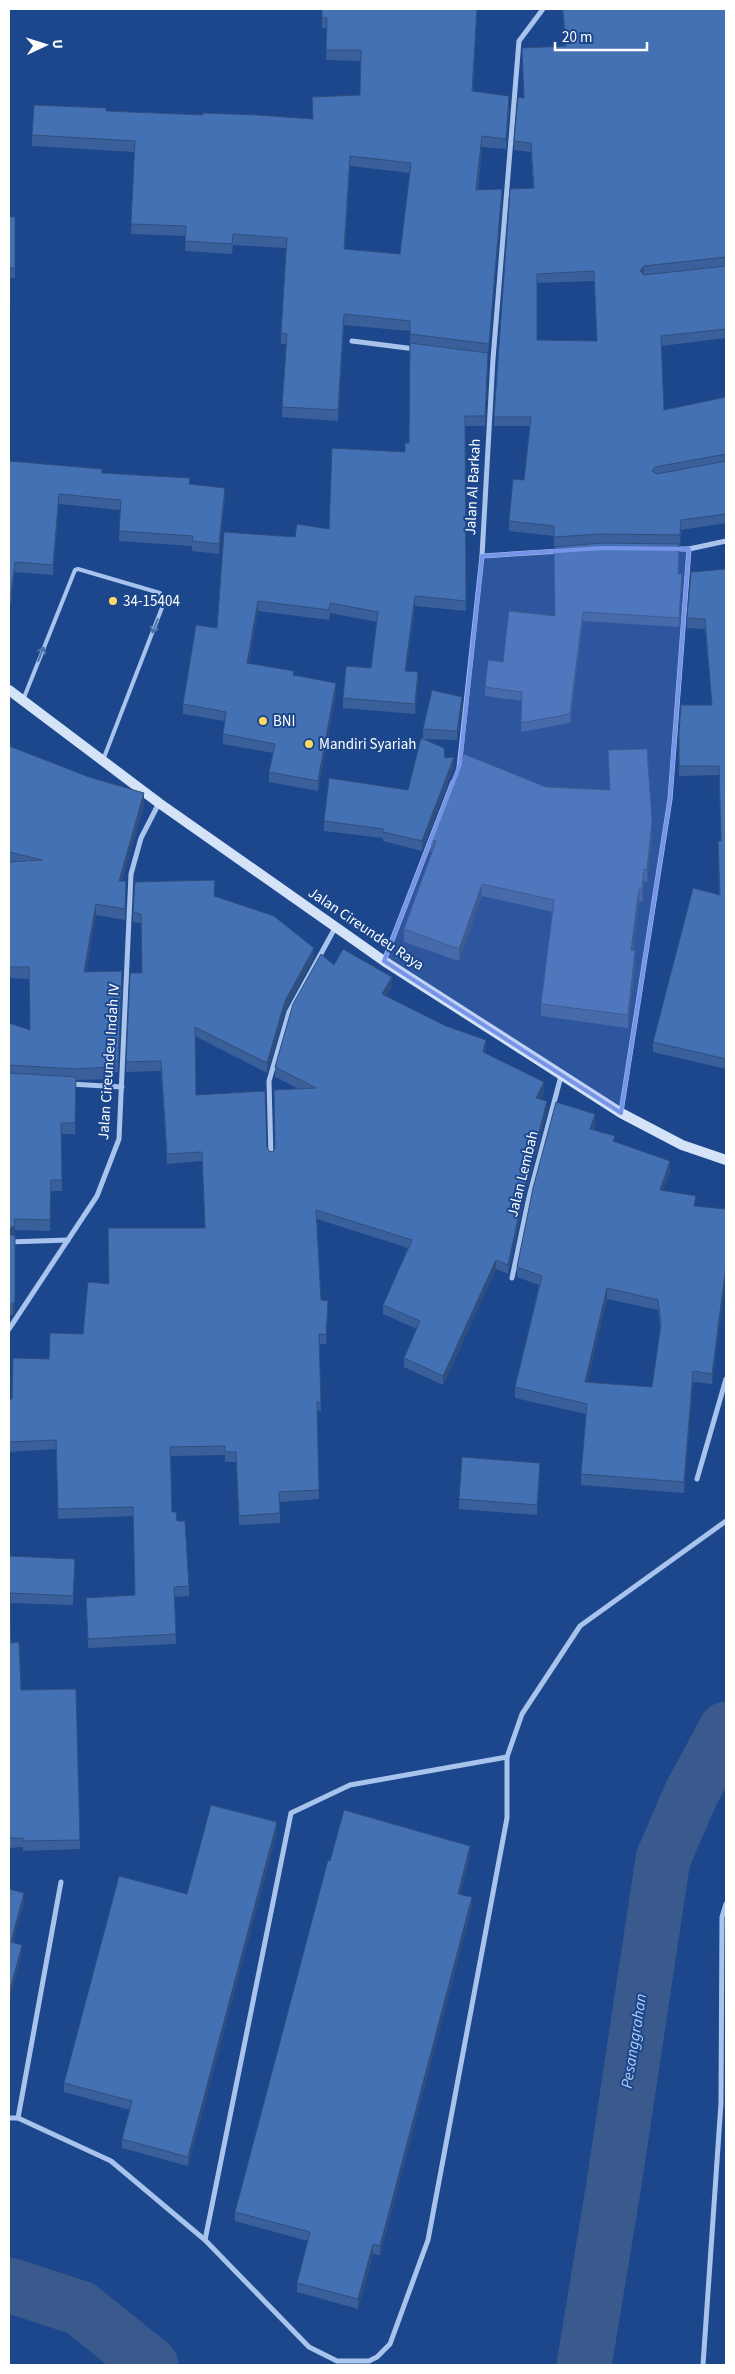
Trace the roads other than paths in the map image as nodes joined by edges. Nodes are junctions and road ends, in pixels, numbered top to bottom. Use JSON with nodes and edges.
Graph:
{"nodes":[{"id":1,"x":543,"y":9,"type":"edge"},
{"id":2,"x":352,"y":341,"type":"dead end"},
{"id":3,"x":419,"y":350,"type":"edge"},
{"id":4,"x":485,"y":358,"type":"edge"},
{"id":5,"x":492,"y":359,"type":"junction"},
{"id":6,"x":726,"y":542,"type":"edge"},
{"id":7,"x":669,"y":549,"type":"edge"},
{"id":8,"x":689,"y":549,"type":"junction"},
{"id":9,"x":572,"y":550,"type":"edge"},
{"id":10,"x":482,"y":556,"type":"junction"},
{"id":11,"x":9,"y":690,"type":"edge"},
{"id":12,"x":23,"y":700,"type":"junction"},
{"id":13,"x":102,"y":762,"type":"junction"},
{"id":14,"x":159,"y":803,"type":"junction"},
{"id":15,"x":335,"y":928,"type":"junction"},
{"id":16,"x":384,"y":961,"type":"junction"},
{"id":17,"x":561,"y":1076,"type":"junction"},
{"id":18,"x":65,"y":1083,"type":"edge"},
{"id":19,"x":122,"y":1087,"type":"junction"},
{"id":20,"x":621,"y":1113,"type":"junction"},
{"id":21,"x":271,"y":1157,"type":"edge"},
{"id":22,"x":726,"y":1160,"type":"edge"},
{"id":23,"x":68,"y":1240,"type":"junction"},
{"id":24,"x":9,"y":1242,"type":"edge"},
{"id":25,"x":512,"y":1278,"type":"dead end"},
{"id":26,"x":9,"y":1329,"type":"edge"},
{"id":27,"x":726,"y":1379,"type":"edge"},
{"id":28,"x":697,"y":1479,"type":"dead end"},
{"id":29,"x":726,"y":1521,"type":"edge"},
{"id":30,"x":507,"y":1756,"type":"junction"},
{"id":31,"x":61,"y":1882,"type":"dead end"},
{"id":32,"x":726,"y":1904,"type":"edge"},
{"id":33,"x":9,"y":2118,"type":"edge"},
{"id":34,"x":18,"y":2118,"type":"junction"},
{"id":35,"x":205,"y":2240,"type":"junction"},
{"id":36,"x":703,"y":2365,"type":"edge"}],
"edges":[{"from":1,"to":5,"type":"street","name":"Jalan Al Barkah"},
{"from":2,"to":3,"type":"street"},
{"from":4,"to":5,"type":"street"},
{"from":5,"to":10,"type":"street","name":"Jalan Al Barkah"},
{"from":6,"to":8,"type":"street"},
{"from":7,"to":8,"type":"street"},
{"from":8,"to":20,"type":"street"},
{"from":9,"to":10,"type":"street"},
{"from":10,"to":16,"type":"street","name":"Jalan Al Barkah"},
{"from":11,"to":12,"type":"main road","name":"Jalan Cireundeu Raya"},
{"from":12,"to":13,"type":"main road","name":"Jalan Cireundeu Raya"},
{"from":12,"to":13,"type":"lane","one_way":true},
{"from":13,"to":14,"type":"main road","name":"Jalan Cireundeu Raya"},
{"from":14,"to":15,"type":"main road","name":"Jalan Cireundeu Raya"},
{"from":14,"to":19,"type":"street","name":"Jalan Cireundeu Indah IV"},
{"from":15,"to":16,"type":"main road","name":"Jalan Cireundeu Raya"},
{"from":15,"to":21,"type":"street"},
{"from":16,"to":17,"type":"main road","name":"Jalan Cireundeu Raya"},
{"from":17,"to":20,"type":"main road","name":"Jalan Cireundeu Raya"},
{"from":17,"to":25,"type":"street","name":"Jalan Lembah"},
{"from":18,"to":19,"type":"street"},
{"from":19,"to":23,"type":"street","name":"Jalan Cireundeu Indah IV"},
{"from":20,"to":22,"type":"main road","name":"Jalan Cireundeu Raya"},
{"from":23,"to":24,"type":"street"},
{"from":23,"to":26,"type":"street","name":"Jalan Cireundeu Indah IV"},
{"from":27,"to":28,"type":"street"},
{"from":29,"to":30,"type":"street"},
{"from":30,"to":35,"type":"street"},
{"from":30,"to":35,"type":"street"},
{"from":31,"to":34,"type":"street"},
{"from":32,"to":36,"type":"street"},
{"from":33,"to":34,"type":"street"},
{"from":34,"to":35,"type":"street"}]}
